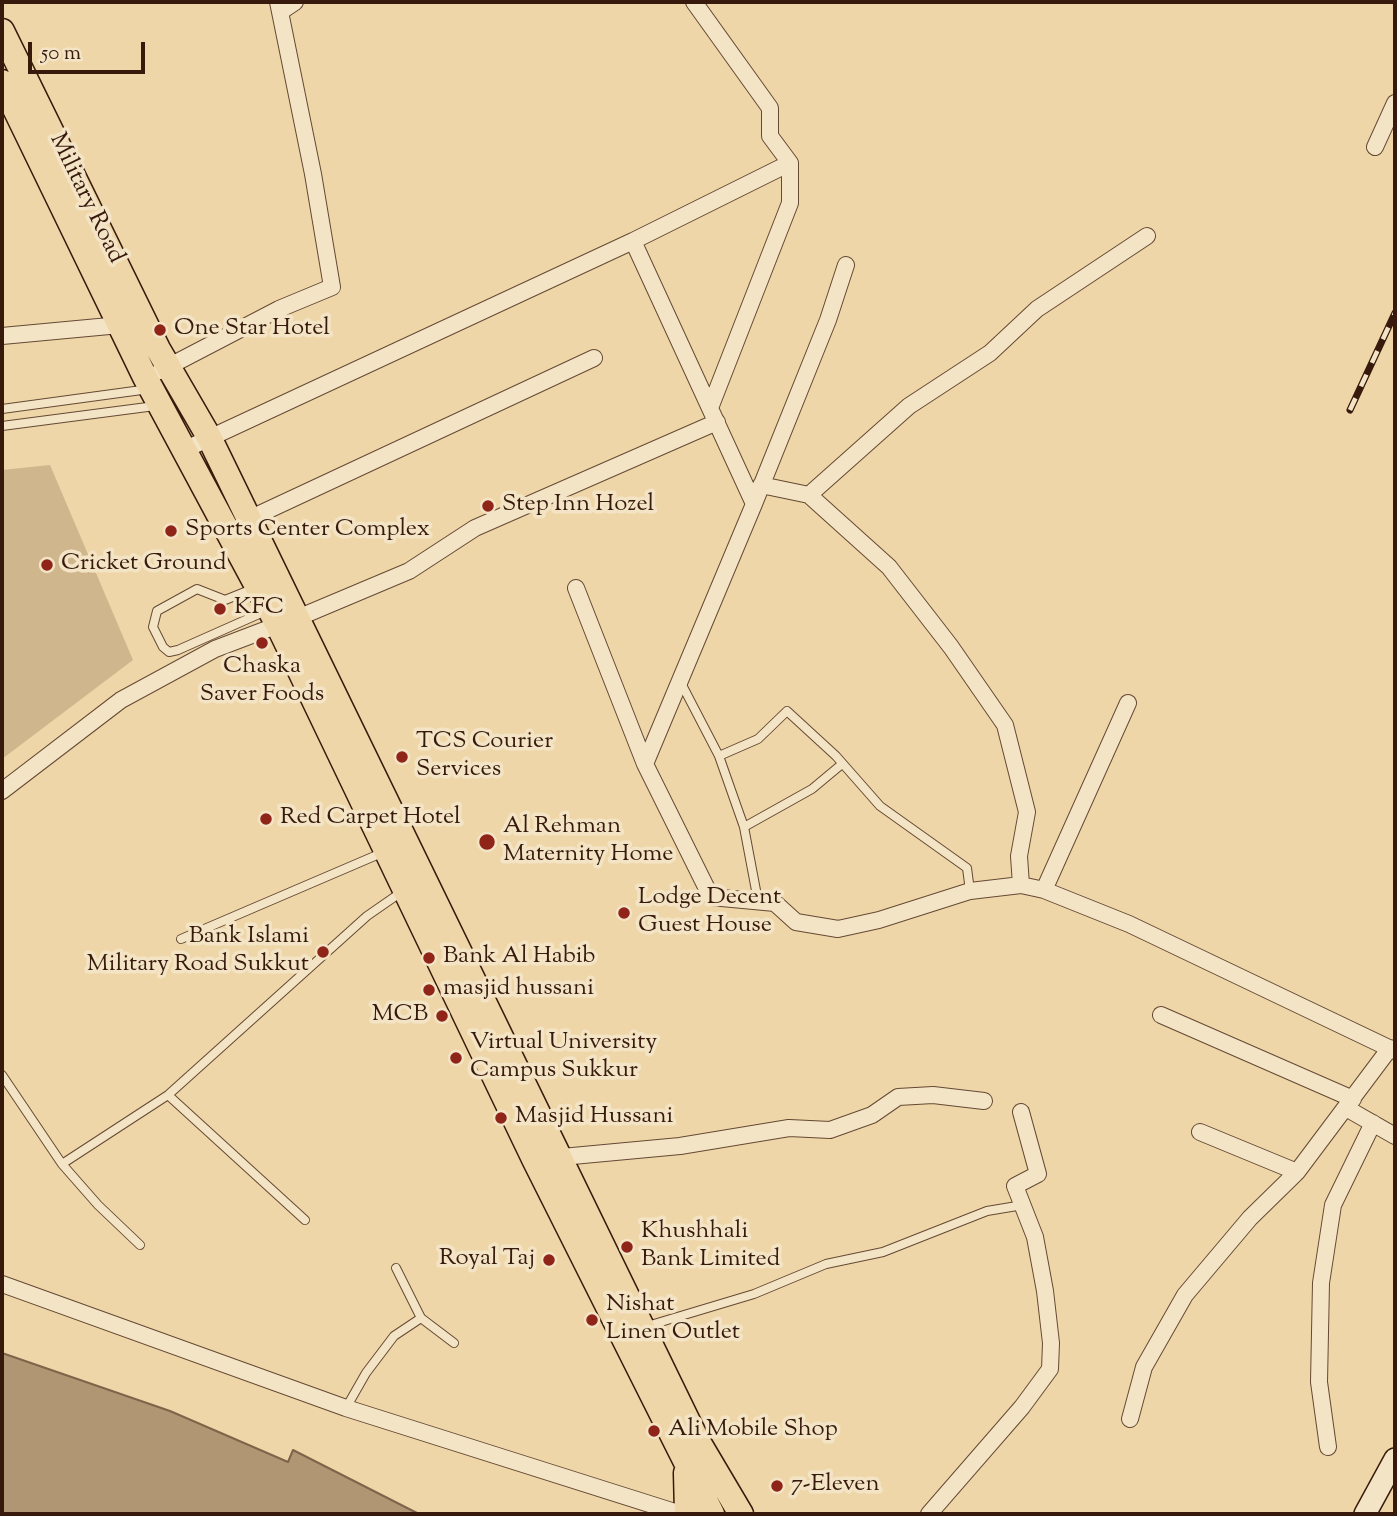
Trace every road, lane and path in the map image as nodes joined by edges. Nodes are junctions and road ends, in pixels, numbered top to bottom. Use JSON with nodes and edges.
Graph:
{"nodes":[{"id":1,"x":295,"y":2,"type":"edge"},
{"id":2,"x":694,"y":2,"type":"edge"},
{"id":3,"x":279,"y":7,"type":"edge"},
{"id":4,"x":2,"y":30,"type":"edge"},
{"id":5,"x":2,"y":82,"type":"edge"},
{"id":6,"x":1395,"y":103,"type":"edge"},
{"id":7,"x":1375,"y":147,"type":"dead end"},
{"id":8,"x":790,"y":163,"type":"junction"},
{"id":9,"x":1147,"y":236,"type":"dead end"},
{"id":10,"x":633,"y":242,"type":"junction"},
{"id":11,"x":846,"y":265,"type":"dead end"},
{"id":12,"x":120,"y":325,"type":"junction"},
{"id":13,"x":2,"y":336,"type":"edge"},
{"id":14,"x":594,"y":358,"type":"dead end"},
{"id":15,"x":168,"y":368,"type":"junction"},
{"id":16,"x":153,"y":390,"type":"junction"},
{"id":17,"x":77,"y":399,"type":"junction"},
{"id":18,"x":2,"y":410,"type":"edge"},
{"id":19,"x":713,"y":415,"type":"junction"},
{"id":20,"x":81,"y":416,"type":"junction"},
{"id":21,"x":2,"y":426,"type":"edge"},
{"id":22,"x":209,"y":437,"type":"junction"},
{"id":23,"x":186,"y":449,"type":"junction"},
{"id":24,"x":761,"y":485,"type":"junction"},
{"id":25,"x":809,"y":495,"type":"junction"},
{"id":26,"x":754,"y":504,"type":"junction"},
{"id":27,"x":249,"y":519,"type":"junction"},
{"id":28,"x":258,"y":587,"type":"junction"},
{"id":29,"x":576,"y":588,"type":"dead end"},
{"id":30,"x":281,"y":618,"type":"junction"},
{"id":31,"x":680,"y":681,"type":"junction"},
{"id":32,"x":1128,"y":703,"type":"dead end"},
{"id":33,"x":719,"y":756,"type":"junction"},
{"id":34,"x":645,"y":764,"type":"junction"},
{"id":35,"x":842,"y":764,"type":"junction"},
{"id":36,"x":2,"y":791,"type":"edge"},
{"id":37,"x":744,"y":827,"type":"junction"},
{"id":38,"x":387,"y":850,"type":"junction"},
{"id":39,"x":1021,"y":885,"type":"junction"},
{"id":40,"x":405,"y":889,"type":"junction"},
{"id":41,"x":1044,"y":890,"type":"junction"},
{"id":42,"x":970,"y":891,"type":"junction"},
{"id":43,"x":758,"y":901,"type":"junction"},
{"id":44,"x":181,"y":939,"type":"dead end"},
{"id":45,"x":1161,"y":1016,"type":"dead end"},
{"id":46,"x":1393,"y":1050,"type":"edge"},
{"id":47,"x":2,"y":1075,"type":"edge"},
{"id":48,"x":168,"y":1095,"type":"junction"},
{"id":49,"x":984,"y":1101,"type":"dead end"},
{"id":50,"x":1350,"y":1103,"type":"junction"},
{"id":51,"x":1021,"y":1112,"type":"dead end"},
{"id":52,"x":1373,"y":1123,"type":"junction"},
{"id":53,"x":1200,"y":1132,"type":"dead end"},
{"id":54,"x":1395,"y":1136,"type":"edge"},
{"id":55,"x":559,"y":1157,"type":"junction"},
{"id":56,"x":534,"y":1159,"type":"junction"},
{"id":57,"x":62,"y":1164,"type":"junction"},
{"id":58,"x":1297,"y":1172,"type":"junction"},
{"id":59,"x":1023,"y":1205,"type":"junction"},
{"id":60,"x":305,"y":1220,"type":"dead end"},
{"id":61,"x":140,"y":1245,"type":"dead end"},
{"id":62,"x":396,"y":1268,"type":"dead end"},
{"id":63,"x":2,"y":1284,"type":"edge"},
{"id":64,"x":421,"y":1318,"type":"junction"},
{"id":65,"x":644,"y":1327,"type":"junction"},
{"id":66,"x":454,"y":1343,"type":"dead end"},
{"id":67,"x":345,"y":1408,"type":"junction"},
{"id":68,"x":1130,"y":1419,"type":"dead end"},
{"id":69,"x":1328,"y":1447,"type":"dead end"},
{"id":70,"x":1395,"y":1459,"type":"edge"},
{"id":71,"x":684,"y":1461,"type":"junction"},
{"id":72,"x":681,"y":1514,"type":"edge"},
{"id":73,"x":687,"y":1514,"type":"edge"},
{"id":74,"x":712,"y":1514,"type":"edge"},
{"id":75,"x":741,"y":1514,"type":"edge"},
{"id":76,"x":929,"y":1514,"type":"edge"},
{"id":77,"x":1365,"y":1514,"type":"edge"}],
"edges":[{"from":1,"to":3,"type":"street"},
{"from":2,"to":8,"type":"street"},
{"from":3,"to":15,"type":"street"},
{"from":4,"to":15,"type":"main road","name":"Military Road"},
{"from":5,"to":12,"type":"main road","name":"Military Road"},
{"from":6,"to":7,"type":"street"},
{"from":8,"to":10,"type":"street"},
{"from":8,"to":19,"type":"street"},
{"from":9,"to":25,"type":"street"},
{"from":10,"to":19,"type":"street"},
{"from":10,"to":22,"type":"street"},
{"from":11,"to":24,"type":"street"},
{"from":12,"to":13,"type":"street"},
{"from":12,"to":16,"type":"main road","name":"Military Road"},
{"from":14,"to":27,"type":"street"},
{"from":15,"to":16,"type":"street"},
{"from":15,"to":22,"type":"main road","name":"Military Road"},
{"from":16,"to":17,"type":"lane"},
{"from":16,"to":20,"type":"lane"},
{"from":16,"to":23,"type":"main road","name":"Military Road"},
{"from":17,"to":18,"type":"lane"},
{"from":17,"to":20,"type":"lane"},
{"from":19,"to":26,"type":"street"},
{"from":19,"to":30,"type":"street"},
{"from":20,"to":21,"type":"lane"},
{"from":22,"to":23,"type":"street"},
{"from":22,"to":27,"type":"main road","name":"Military Road"},
{"from":23,"to":28,"type":"main road","name":"Military Road"},
{"from":24,"to":25,"type":"street"},
{"from":24,"to":26,"type":"street"},
{"from":25,"to":39,"type":"street"},
{"from":26,"to":31,"type":"street"},
{"from":27,"to":30,"type":"main road","name":"Military Road"},
{"from":28,"to":30,"type":"main road","name":"Military Road"},
{"from":28,"to":30,"type":"lane"},
{"from":29,"to":34,"type":"street"},
{"from":30,"to":36,"type":"street"},
{"from":30,"to":38,"type":"main road"},
{"from":30,"to":55,"type":"main road"},
{"from":31,"to":33,"type":"lane"},
{"from":31,"to":34,"type":"street"},
{"from":32,"to":41,"type":"street"},
{"from":33,"to":35,"type":"lane"},
{"from":33,"to":37,"type":"lane"},
{"from":34,"to":43,"type":"street"},
{"from":35,"to":37,"type":"lane"},
{"from":35,"to":42,"type":"lane"},
{"from":37,"to":43,"type":"lane"},
{"from":38,"to":40,"type":"main road"},
{"from":38,"to":44,"type":"lane"},
{"from":39,"to":41,"type":"street"},
{"from":39,"to":42,"type":"street"},
{"from":40,"to":48,"type":"lane"},
{"from":40,"to":56,"type":"main road"},
{"from":41,"to":46,"type":"street"},
{"from":42,"to":43,"type":"street"},
{"from":45,"to":50,"type":"street"},
{"from":46,"to":50,"type":"street"},
{"from":47,"to":57,"type":"lane"},
{"from":48,"to":57,"type":"lane"},
{"from":48,"to":60,"type":"lane"},
{"from":49,"to":55,"type":"street"},
{"from":50,"to":52,"type":"street"},
{"from":50,"to":58,"type":"street"},
{"from":51,"to":59,"type":"street"},
{"from":52,"to":54,"type":"street"},
{"from":52,"to":69,"type":"street"},
{"from":53,"to":58,"type":"street"},
{"from":55,"to":56,"type":"street"},
{"from":55,"to":65,"type":"main road"},
{"from":56,"to":71,"type":"main road"},
{"from":57,"to":61,"type":"lane"},
{"from":58,"to":68,"type":"street"},
{"from":59,"to":65,"type":"lane"},
{"from":59,"to":76,"type":"street"},
{"from":62,"to":64,"type":"lane"},
{"from":63,"to":67,"type":"street"},
{"from":64,"to":66,"type":"lane"},
{"from":64,"to":67,"type":"lane"},
{"from":65,"to":75,"type":"main road"},
{"from":67,"to":72,"type":"street"},
{"from":70,"to":77,"type":"main road"},
{"from":71,"to":73,"type":"main road"},
{"from":71,"to":74,"type":"main road"}]}
